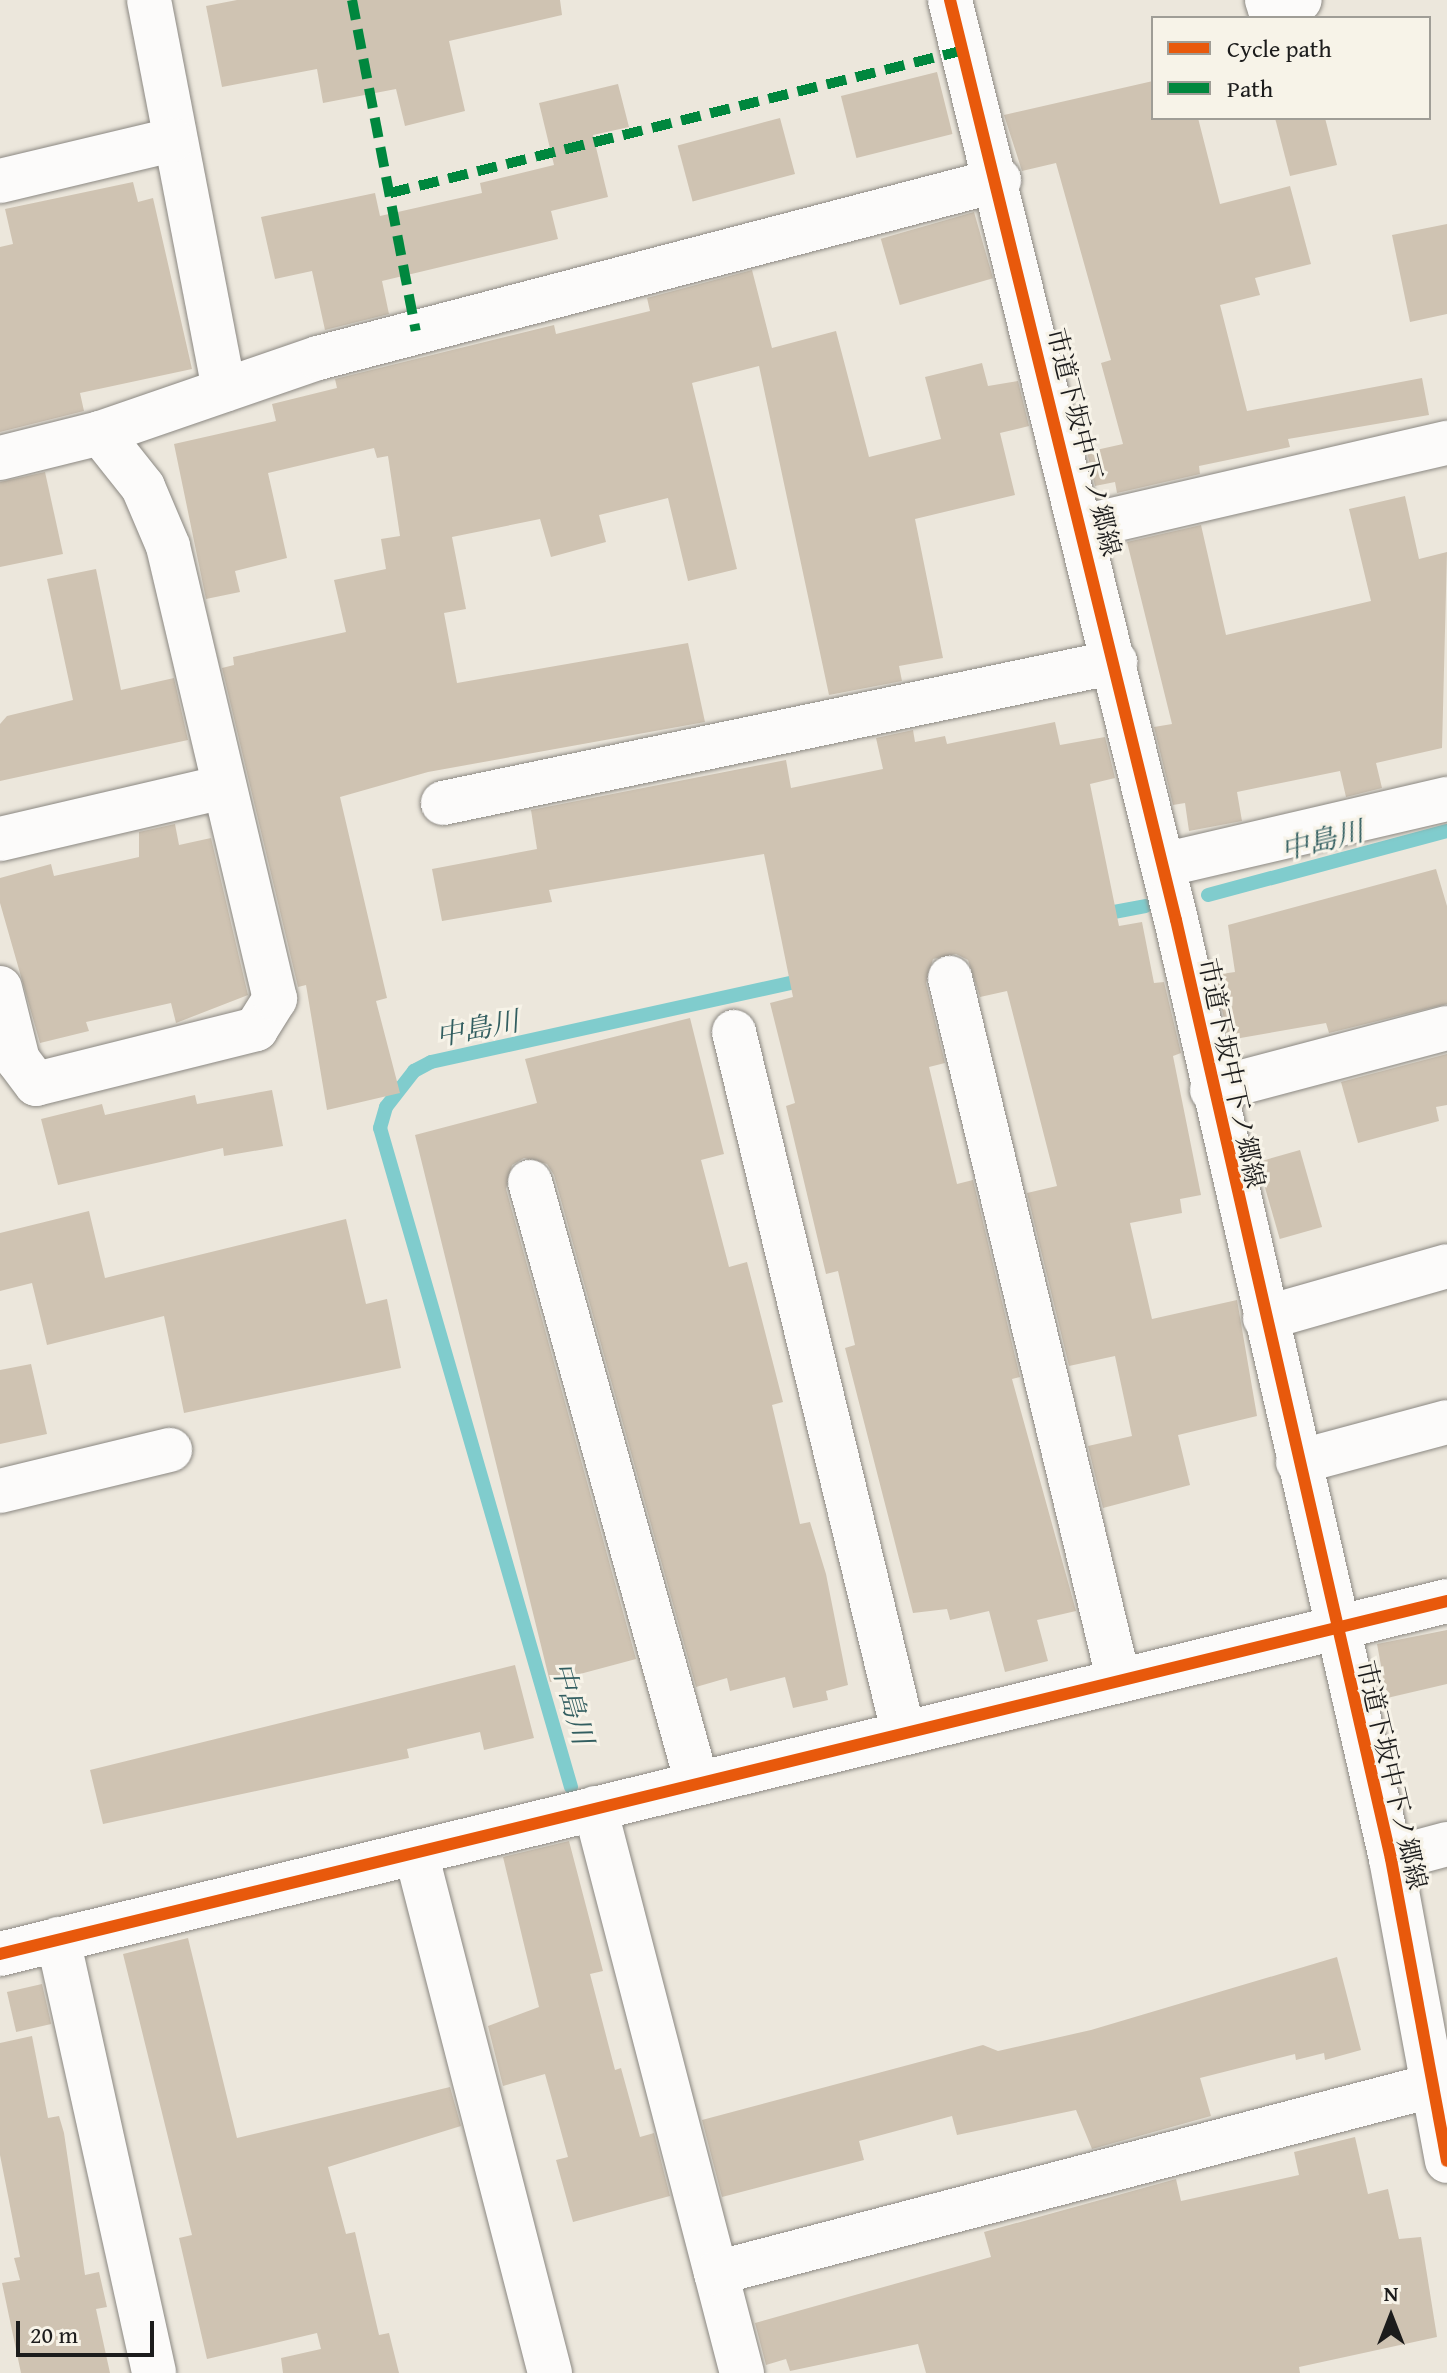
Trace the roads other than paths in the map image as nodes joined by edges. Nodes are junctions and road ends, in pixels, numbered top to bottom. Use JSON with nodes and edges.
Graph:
{"nodes":[{"id":1,"x":149,"y":0,"type":"edge"},
{"id":2,"x":950,"y":0,"type":"edge"},
{"id":3,"x":1267,"y":0,"type":"edge"},
{"id":4,"x":1300,"y":0,"type":"edge"},
{"id":5,"x":172,"y":140,"type":"junction"},
{"id":6,"x":999,"y":180,"type":"junction"},
{"id":7,"x":0,"y":181,"type":"edge"},
{"id":8,"x":224,"y":390,"type":"junction"},
{"id":9,"x":100,"y":433,"type":"junction"},
{"id":10,"x":1447,"y":443,"type":"edge"},
{"id":11,"x":0,"y":458,"type":"edge"},
{"id":12,"x":1082,"y":527,"type":"junction"},
{"id":13,"x":1115,"y":662,"type":"junction"},
{"id":14,"x":224,"y":787,"type":"junction"},
{"id":15,"x":1447,"y":799,"type":"edge"},
{"id":16,"x":443,"y":803,"type":"dead end"},
{"id":17,"x":0,"y":839,"type":"edge"},
{"id":18,"x":1170,"y":893,"type":"junction"},
{"id":19,"x":950,"y":978,"type":"dead end"},
{"id":20,"x":0,"y":988,"type":"edge"},
{"id":21,"x":1447,"y":1028,"type":"edge"},
{"id":22,"x":734,"y":1032,"type":"dead end"},
{"id":23,"x":1212,"y":1090,"type":"junction"},
{"id":24,"x":530,"y":1182,"type":"dead end"},
{"id":25,"x":1447,"y":1266,"type":"edge"},
{"id":26,"x":1265,"y":1318,"type":"junction"},
{"id":27,"x":1447,"y":1422,"type":"edge"},
{"id":28,"x":170,"y":1450,"type":"dead end"},
{"id":29,"x":1298,"y":1462,"type":"junction"},
{"id":30,"x":0,"y":1491,"type":"edge"},
{"id":31,"x":1447,"y":1601,"type":"edge"},
{"id":32,"x":1336,"y":1629,"type":"junction"},
{"id":33,"x":1118,"y":1678,"type":"junction"},
{"id":34,"x":903,"y":1731,"type":"junction"},
{"id":35,"x":697,"y":1783,"type":"junction"},
{"id":36,"x":595,"y":1808,"type":"junction"},
{"id":37,"x":1447,"y":1844,"type":"edge"},
{"id":38,"x":416,"y":1853,"type":"junction"},
{"id":39,"x":1391,"y":1859,"type":"junction"},
{"id":40,"x":58,"y":1939,"type":"junction"},
{"id":41,"x":0,"y":1954,"type":"edge"},
{"id":42,"x":1431,"y":2086,"type":"junction"},
{"id":43,"x":1447,"y":2161,"type":"edge"},
{"id":44,"x":716,"y":2273,"type":"junction"},
{"id":45,"x":154,"y":2373,"type":"edge"},
{"id":46,"x":550,"y":2373,"type":"edge"},
{"id":47,"x":742,"y":2373,"type":"edge"}],
"edges":[{"from":1,"to":5,"type":"street"},
{"from":2,"to":6,"type":"street","name":"市道下坂中下ノ郷線"},
{"from":3,"to":4,"type":"street"},
{"from":5,"to":7,"type":"street"},
{"from":5,"to":8,"type":"street"},
{"from":6,"to":8,"type":"street"},
{"from":6,"to":12,"type":"street","name":"市道下坂中下ノ郷線"},
{"from":8,"to":9,"type":"street"},
{"from":9,"to":11,"type":"street"},
{"from":9,"to":14,"type":"street"},
{"from":10,"to":12,"type":"street"},
{"from":12,"to":13,"type":"street","name":"市道下坂中下ノ郷線"},
{"from":13,"to":16,"type":"street"},
{"from":13,"to":18,"type":"street","name":"市道下坂中下ノ郷線"},
{"from":14,"to":17,"type":"street"},
{"from":14,"to":20,"type":"street"},
{"from":15,"to":18,"type":"street"},
{"from":18,"to":23,"type":"street","name":"市道下坂中下ノ郷線"},
{"from":19,"to":33,"type":"street"},
{"from":21,"to":23,"type":"street"},
{"from":22,"to":34,"type":"street"},
{"from":23,"to":26,"type":"street","name":"市道下坂中下ノ郷線"},
{"from":24,"to":35,"type":"street"},
{"from":25,"to":26,"type":"street"},
{"from":26,"to":29,"type":"street","name":"市道下坂中下ノ郷線"},
{"from":27,"to":29,"type":"street"},
{"from":28,"to":30,"type":"street"},
{"from":29,"to":32,"type":"street","name":"市道下坂中下ノ郷線"},
{"from":31,"to":32,"type":"street"},
{"from":32,"to":33,"type":"street"},
{"from":32,"to":39,"type":"street","name":"市道下坂中下ノ郷線"},
{"from":33,"to":34,"type":"street"},
{"from":34,"to":35,"type":"street"},
{"from":35,"to":36,"type":"street"},
{"from":36,"to":38,"type":"street"},
{"from":36,"to":44,"type":"street"},
{"from":37,"to":39,"type":"street"},
{"from":38,"to":40,"type":"street"},
{"from":38,"to":46,"type":"street"},
{"from":39,"to":42,"type":"street","name":"市道下坂中下ノ郷線"},
{"from":40,"to":41,"type":"street"},
{"from":40,"to":45,"type":"street"},
{"from":42,"to":43,"type":"street","name":"市道下坂中下ノ郷線"},
{"from":42,"to":44,"type":"street"},
{"from":44,"to":47,"type":"street"}]}
